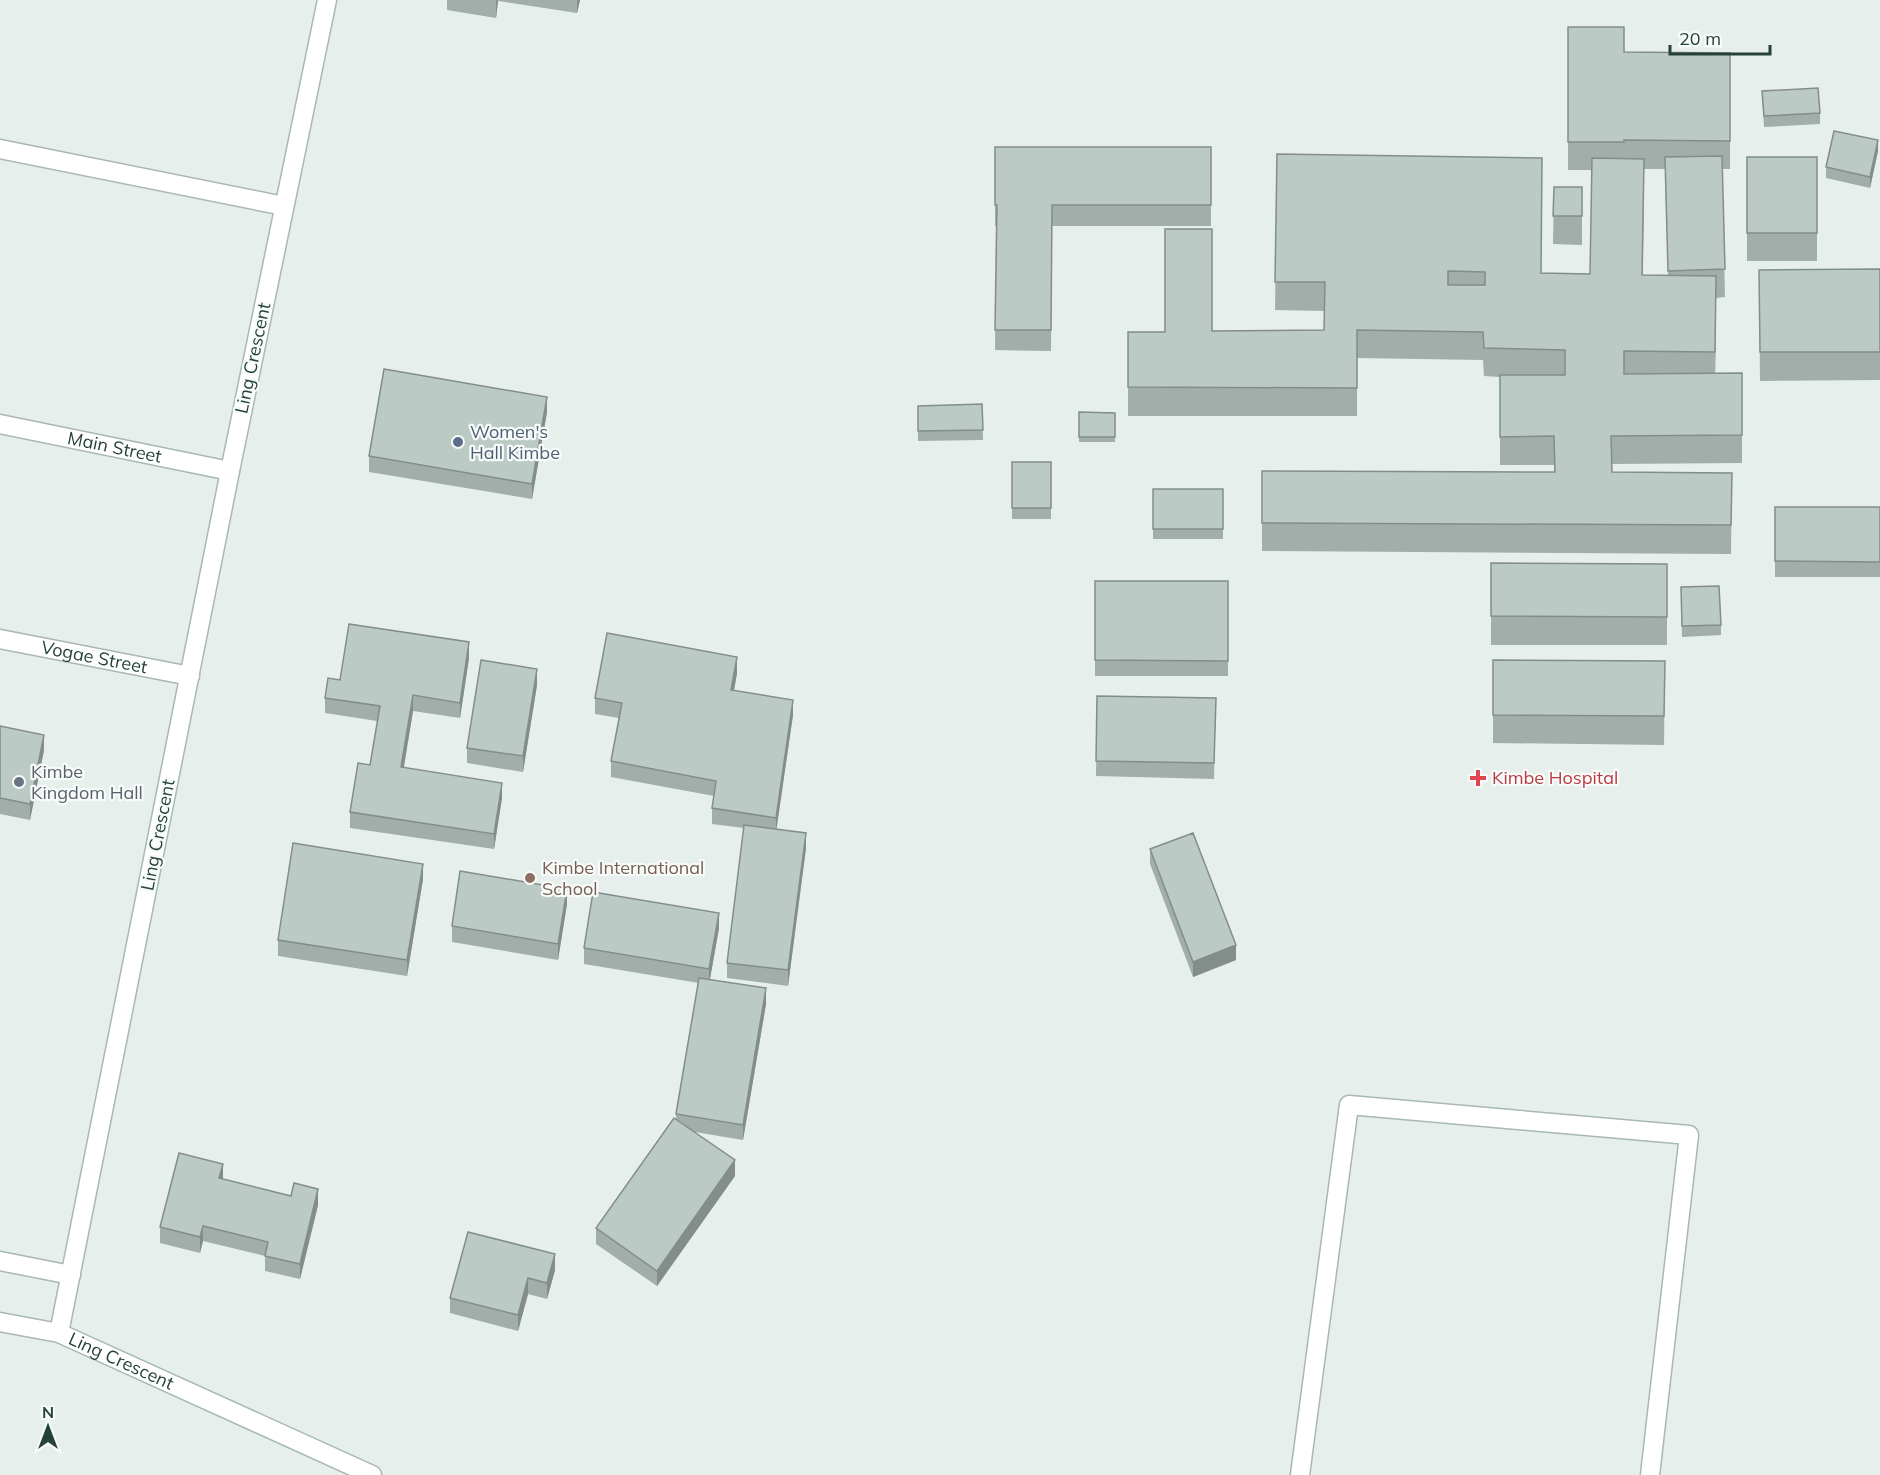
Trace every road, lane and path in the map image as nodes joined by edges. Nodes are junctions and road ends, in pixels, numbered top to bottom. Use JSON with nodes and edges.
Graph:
{"nodes":[{"id":1,"x":327,"y":0,"type":"edge"},
{"id":2,"x":0,"y":149,"type":"edge"},
{"id":3,"x":284,"y":206,"type":"junction"},
{"id":4,"x":0,"y":424,"type":"edge"},
{"id":5,"x":230,"y":471,"type":"junction"},
{"id":6,"x":0,"y":639,"type":"edge"},
{"id":7,"x":190,"y":676,"type":"junction"},
{"id":8,"x":0,"y":1261,"type":"edge"},
{"id":9,"x":71,"y":1275,"type":"junction"},
{"id":10,"x":0,"y":1322,"type":"edge"},
{"id":11,"x":60,"y":1333,"type":"junction"},
{"id":12,"x":372,"y":1475,"type":"edge"},
{"id":13,"x":1300,"y":1475,"type":"edge"},
{"id":14,"x":1650,"y":1475,"type":"edge"}],
"edges":[{"from":1,"to":3,"type":"street","name":"Ling Crescent"},
{"from":2,"to":3,"type":"street"},
{"from":3,"to":5,"type":"street","name":"Ling Crescent"},
{"from":4,"to":5,"type":"street","name":"Main Street"},
{"from":5,"to":7,"type":"street","name":"Ling Crescent"},
{"from":6,"to":7,"type":"street","name":"Vogae Street"},
{"from":7,"to":9,"type":"street","name":"Ling Crescent"},
{"from":8,"to":9,"type":"street"},
{"from":9,"to":11,"type":"street","name":"Ling Crescent"},
{"from":10,"to":11,"type":"street"},
{"from":11,"to":12,"type":"street","name":"Ling Crescent"},
{"from":13,"to":14,"type":"street"}]}
